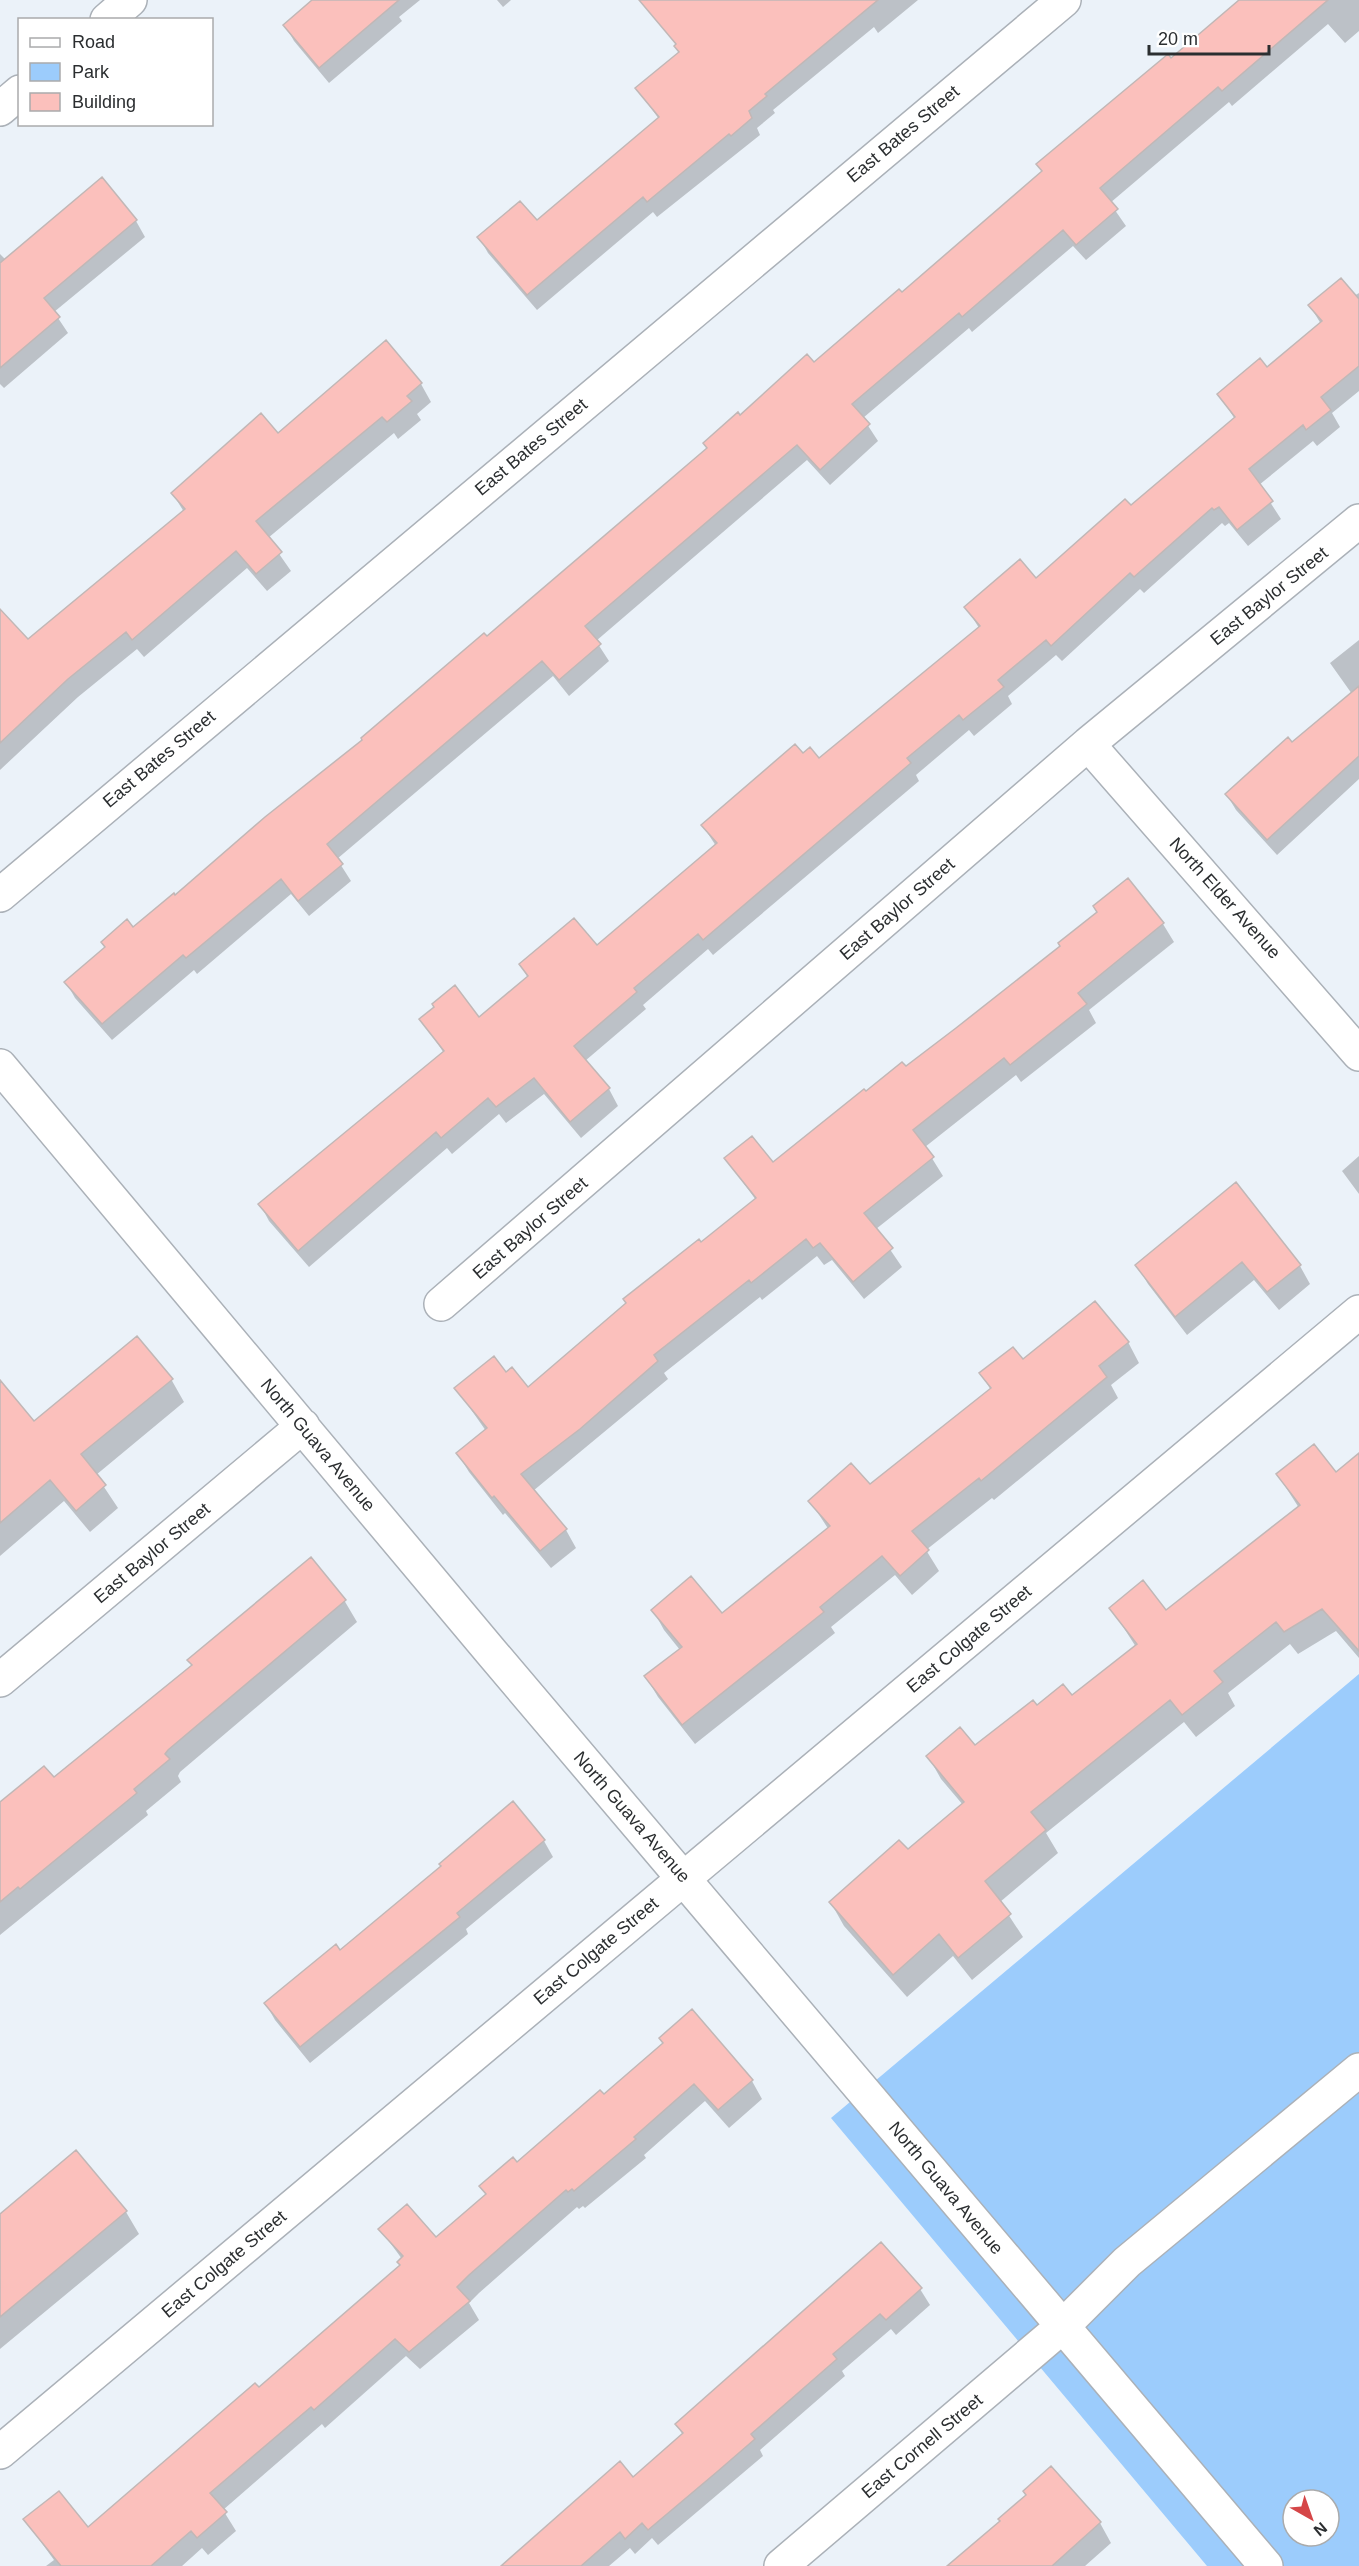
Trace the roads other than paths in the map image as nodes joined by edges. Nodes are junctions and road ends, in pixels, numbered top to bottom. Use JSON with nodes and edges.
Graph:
{"nodes":[{"id":1,"x":130,"y":0,"type":"edge"},
{"id":2,"x":1064,"y":0,"type":"edge"},
{"id":3,"x":109,"y":18,"type":"edge"},
{"id":4,"x":18,"y":94,"type":"edge"},
{"id":5,"x":0,"y":108,"type":"edge"},
{"id":6,"x":1359,"y":521,"type":"edge"},
{"id":7,"x":1088,"y":744,"type":"junction"},
{"id":8,"x":0,"y":895,"type":"edge"},
{"id":9,"x":1359,"y":1054,"type":"edge"},
{"id":10,"x":0,"y":1066,"type":"edge"},
{"id":11,"x":441,"y":1304,"type":"dead end"},
{"id":12,"x":1359,"y":1312,"type":"edge"},
{"id":13,"x":303,"y":1426,"type":"junction"},
{"id":14,"x":0,"y":1680,"type":"edge"},
{"id":15,"x":684,"y":1878,"type":"junction"},
{"id":16,"x":1359,"y":2070,"type":"edge"},
{"id":17,"x":1063,"y":2326,"type":"junction"},
{"id":18,"x":0,"y":2452,"type":"edge"},
{"id":19,"x":781,"y":2566,"type":"edge"},
{"id":20,"x":1266,"y":2566,"type":"edge"}],
"edges":[{"from":1,"to":3,"type":"street"},
{"from":2,"to":8,"type":"street","name":"East Bates Street"},
{"from":4,"to":5,"type":"street"},
{"from":6,"to":7,"type":"street","name":"East Baylor Street"},
{"from":7,"to":9,"type":"street","name":"North Elder Avenue"},
{"from":7,"to":11,"type":"street","name":"East Baylor Street"},
{"from":10,"to":13,"type":"street","name":"North Guava Avenue"},
{"from":12,"to":15,"type":"street","name":"East Colgate Street"},
{"from":13,"to":14,"type":"street","name":"East Baylor Street"},
{"from":13,"to":15,"type":"street","name":"North Guava Avenue"},
{"from":15,"to":17,"type":"street","name":"North Guava Avenue"},
{"from":15,"to":18,"type":"street","name":"East Colgate Street"},
{"from":16,"to":17,"type":"street","name":"East Cornell Street"},
{"from":17,"to":19,"type":"street","name":"East Cornell Street"},
{"from":17,"to":20,"type":"street","name":"North Guava Avenue"}]}
